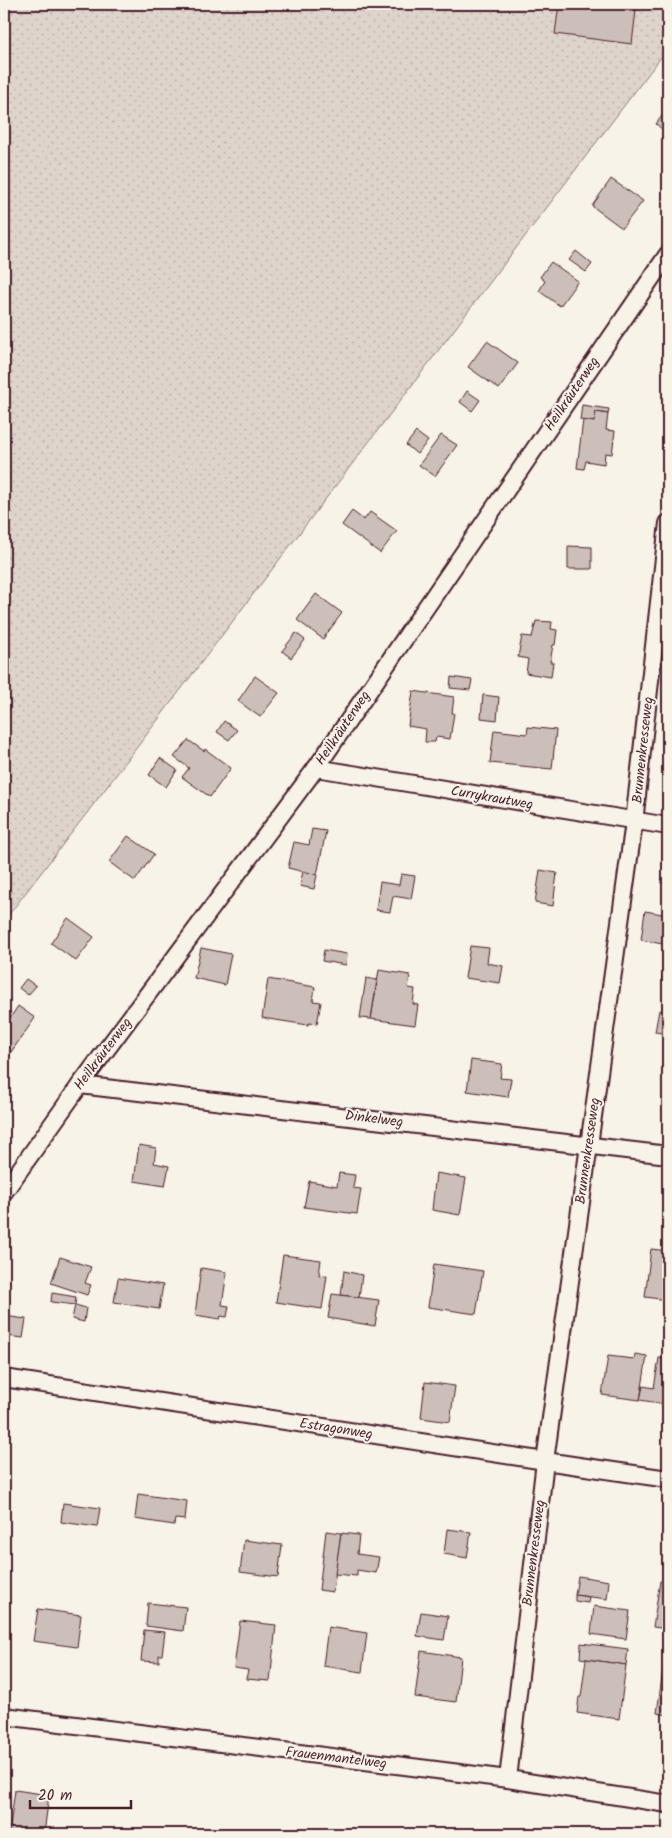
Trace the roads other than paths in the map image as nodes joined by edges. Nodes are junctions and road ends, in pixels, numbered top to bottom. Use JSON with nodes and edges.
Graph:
{"nodes":[{"id":1,"x":668,"y":254,"type":"edge"},
{"id":2,"x":668,"y":523,"type":"edge"},
{"id":3,"x":316,"y":768,"type":"junction"},
{"id":4,"x":634,"y":822,"type":"junction"},
{"id":5,"x":668,"y":826,"type":"edge"},
{"id":6,"x":80,"y":1085,"type":"junction"},
{"id":7,"x":589,"y":1144,"type":"junction"},
{"id":8,"x":668,"y":1155,"type":"edge"},
{"id":9,"x":4,"y":1192,"type":"edge"},
{"id":10,"x":4,"y":1378,"type":"edge"},
{"id":11,"x":545,"y":1461,"type":"junction"},
{"id":12,"x":668,"y":1479,"type":"edge"},
{"id":13,"x":4,"y":1716,"type":"edge"},
{"id":14,"x":508,"y":1780,"type":"junction"},
{"id":15,"x":668,"y":1804,"type":"edge"}],
"edges":[{"from":1,"to":3,"type":"lane","name":"Heilkräuterweg"},
{"from":2,"to":4,"type":"lane","name":"Brunnenkresseweg"},
{"from":3,"to":4,"type":"lane","name":"Currykrautweg"},
{"from":3,"to":6,"type":"lane","name":"Heilkräuterweg"},
{"from":4,"to":5,"type":"lane","name":"Currykrautweg"},
{"from":4,"to":7,"type":"lane","name":"Brunnenkresseweg"},
{"from":6,"to":7,"type":"lane","name":"Dinkelweg"},
{"from":6,"to":9,"type":"lane","name":"Heilkräuterweg"},
{"from":7,"to":8,"type":"lane","name":"Dinkelweg"},
{"from":7,"to":11,"type":"lane","name":"Brunnenkresseweg"},
{"from":10,"to":11,"type":"lane","name":"Estragonweg"},
{"from":11,"to":12,"type":"lane","name":"Estragonweg"},
{"from":11,"to":14,"type":"lane","name":"Brunnenkresseweg"},
{"from":13,"to":14,"type":"lane","name":"Frauenmantelweg"},
{"from":14,"to":15,"type":"lane","name":"Frauenmantelweg"}]}
